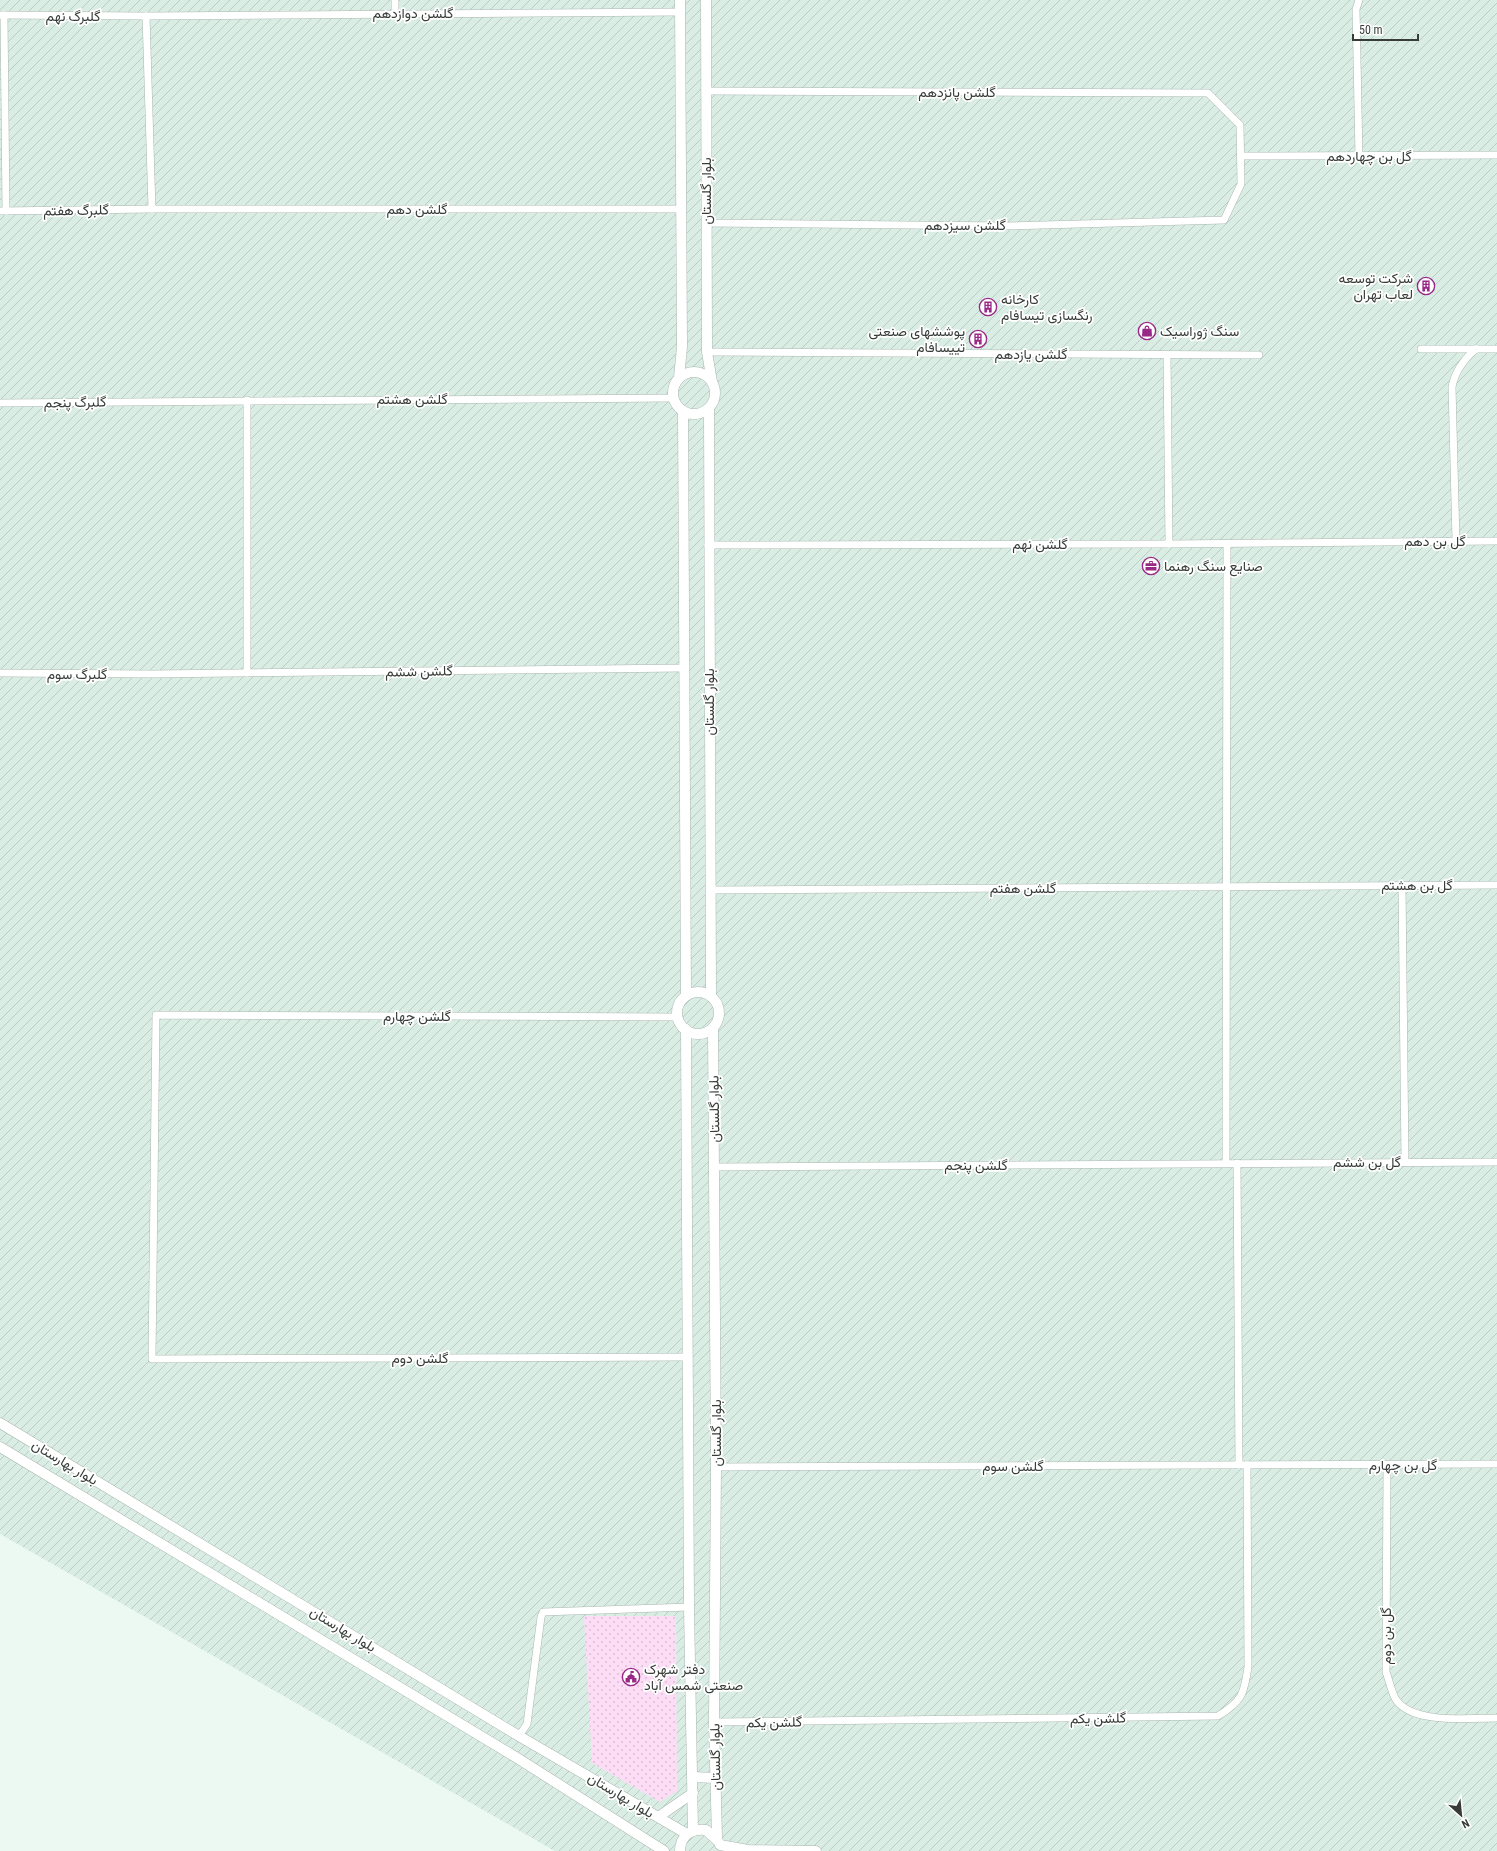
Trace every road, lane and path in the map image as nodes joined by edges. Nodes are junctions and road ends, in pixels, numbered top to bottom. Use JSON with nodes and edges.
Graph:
{"nodes":[{"id":1,"x":395,"y":0,"type":"edge"},
{"id":2,"x":680,"y":0,"type":"edge"},
{"id":3,"x":706,"y":0,"type":"edge"},
{"id":4,"x":1359,"y":0,"type":"edge"},
{"id":5,"x":680,"y":12,"type":"junction"},
{"id":6,"x":395,"y":13,"type":"junction"},
{"id":7,"x":2,"y":15,"type":"edge"},
{"id":8,"x":146,"y":16,"type":"junction"},
{"id":9,"x":706,"y":91,"type":"junction"},
{"id":10,"x":1497,"y":155,"type":"edge"},
{"id":11,"x":1241,"y":156,"type":"junction"},
{"id":12,"x":1359,"y":157,"type":"junction"},
{"id":13,"x":681,"y":208,"type":"junction"},
{"id":14,"x":152,"y":209,"type":"junction"},
{"id":15,"x":3,"y":211,"type":"edge"},
{"id":16,"x":706,"y":223,"type":"junction"},
{"id":17,"x":1476,"y":349,"type":"junction"},
{"id":18,"x":1497,"y":349,"type":"edge"},
{"id":19,"x":1421,"y":350,"type":"dead end"},
{"id":20,"x":707,"y":352,"type":"junction"},
{"id":21,"x":1167,"y":355,"type":"junction"},
{"id":22,"x":1259,"y":355,"type":"dead end"},
{"id":23,"x":679,"y":378,"type":"junction"},
{"id":24,"x":712,"y":382,"type":"junction"},
{"id":25,"x":674,"y":398,"type":"junction"},
{"id":26,"x":150,"y":400,"type":"joint"},
{"id":27,"x":246,"y":400,"type":"junction"},
{"id":28,"x":0,"y":403,"type":"edge"},
{"id":29,"x":709,"y":409,"type":"junction"},
{"id":30,"x":683,"y":411,"type":"junction"},
{"id":31,"x":1456,"y":541,"type":"junction"},
{"id":32,"x":1497,"y":541,"type":"edge"},
{"id":33,"x":1372,"y":542,"type":"joint"},
{"id":34,"x":708,"y":544,"type":"junction"},
{"id":35,"x":1169,"y":544,"type":"junction"},
{"id":36,"x":1227,"y":544,"type":"junction"},
{"id":37,"x":684,"y":668,"type":"junction"},
{"id":38,"x":0,"y":673,"type":"edge"},
{"id":39,"x":247,"y":673,"type":"junction"},
{"id":40,"x":153,"y":674,"type":"joint"},
{"id":41,"x":1402,"y":885,"type":"junction"},
{"id":42,"x":1497,"y":885,"type":"edge"},
{"id":43,"x":1225,"y":886,"type":"junction"},
{"id":44,"x":1336,"y":886,"type":"joint"},
{"id":45,"x":710,"y":890,"type":"junction"},
{"id":46,"x":686,"y":996,"type":"junction"},
{"id":47,"x":711,"y":996,"type":"junction"},
{"id":48,"x":678,"y":1018,"type":"junction"},
{"id":49,"x":713,"y":1028,"type":"junction"},
{"id":50,"x":686,"y":1029,"type":"junction"},
{"id":51,"x":1405,"y":1162,"type":"junction"},
{"id":52,"x":1497,"y":1162,"type":"edge"},
{"id":53,"x":1226,"y":1163,"type":"junction"},
{"id":54,"x":1236,"y":1163,"type":"junction"},
{"id":55,"x":715,"y":1167,"type":"junction"},
{"id":56,"x":688,"y":1357,"type":"junction"},
{"id":57,"x":152,"y":1359,"type":"joint"},
{"id":58,"x":0,"y":1422,"type":"edge"},
{"id":59,"x":0,"y":1447,"type":"edge"},
{"id":60,"x":1497,"y":1464,"type":"edge"},
{"id":61,"x":1243,"y":1465,"type":"junction"},
{"id":62,"x":1310,"y":1465,"type":"joint"},
{"id":63,"x":1387,"y":1465,"type":"junction"},
{"id":64,"x":716,"y":1468,"type":"junction"},
{"id":65,"x":689,"y":1607,"type":"junction"},
{"id":66,"x":1497,"y":1718,"type":"edge"},
{"id":67,"x":714,"y":1722,"type":"junction"},
{"id":68,"x":520,"y":1736,"type":"junction"},
{"id":69,"x":693,"y":1777,"type":"junction"},
{"id":70,"x":715,"y":1778,"type":"junction"},
{"id":71,"x":693,"y":1793,"type":"junction"},
{"id":72,"x":658,"y":1817,"type":"junction"},
{"id":73,"x":690,"y":1832,"type":"junction"},
{"id":74,"x":719,"y":1845,"type":"edge"},
{"id":75,"x":664,"y":1851,"type":"edge"},
{"id":76,"x":680,"y":1851,"type":"edge"},
{"id":77,"x":816,"y":1851,"type":"edge"}],
"edges":[{"from":1,"to":6,"type":"street"},
{"from":2,"to":5,"type":"street","name":"بلوار گلستان"},
{"from":3,"to":9,"type":"street","name":"بلوار گلستان"},
{"from":4,"to":12,"type":"street"},
{"from":5,"to":6,"type":"street","name":"گلشن دوازدهم"},
{"from":5,"to":13,"type":"street","name":"بلوار گلستان"},
{"from":6,"to":8,"type":"street","name":"گلشن دوازدهم"},
{"from":7,"to":8,"type":"street","name":"گلبرگ نهم"},
{"from":7,"to":15,"type":"street"},
{"from":8,"to":14,"type":"street"},
{"from":9,"to":11,"type":"street","name":"گلشن پانزدهم"},
{"from":9,"to":16,"type":"street","name":"بلوار گلستان"},
{"from":10,"to":12,"type":"street","name":"گل بن چهاردهم"},
{"from":11,"to":12,"type":"street","name":"گل بن چهاردهم"},
{"from":11,"to":16,"type":"street","name":"گلشن سیزدهم"},
{"from":13,"to":14,"type":"street","name":"گلشن دهم"},
{"from":13,"to":23,"type":"street","name":"بلوار گلستان"},
{"from":14,"to":15,"type":"street","name":"گلبرگ هفتم"},
{"from":16,"to":20,"type":"street","name":"بلوار گلستان"},
{"from":17,"to":18,"type":"street"},
{"from":17,"to":19,"type":"street"},
{"from":17,"to":31,"type":"street"},
{"from":20,"to":21,"type":"street","name":"گلشن یازدهم"},
{"from":20,"to":24,"type":"street","name":"بلوار گلستان"},
{"from":21,"to":22,"type":"street","name":"گلشن یازدهم"},
{"from":21,"to":35,"type":"street"},
{"from":23,"to":24,"type":"street"},
{"from":23,"to":25,"type":"street"},
{"from":24,"to":29,"type":"street"},
{"from":25,"to":27,"type":"street","name":"گلشن هشتم"},
{"from":25,"to":30,"type":"street"},
{"from":26,"to":27,"type":"street","name":"گلشن هشتم"},
{"from":26,"to":28,"type":"street","name":"گلبرگ پنجم"},
{"from":27,"to":39,"type":"street"},
{"from":29,"to":30,"type":"street"},
{"from":29,"to":34,"type":"street","name":"بلوار گلستان"},
{"from":30,"to":37,"type":"street","name":"بلوار گلستان"},
{"from":31,"to":32,"type":"street","name":"گل بن دهم"},
{"from":31,"to":33,"type":"street","name":"گل بن دهم"},
{"from":33,"to":36,"type":"street","name":"گلشن نهم"},
{"from":34,"to":35,"type":"street","name":"گلشن نهم"},
{"from":34,"to":45,"type":"street","name":"بلوار گلستان"},
{"from":35,"to":36,"type":"street","name":"گلشن نهم"},
{"from":36,"to":43,"type":"street"},
{"from":37,"to":39,"type":"street","name":"گلشن ششم"},
{"from":37,"to":46,"type":"street","name":"بلوار گلستان"},
{"from":38,"to":40,"type":"street","name":"گلبرگ سوم"},
{"from":39,"to":40,"type":"street","name":"گلشن ششم"},
{"from":41,"to":42,"type":"street","name":"گل بن هشتم"},
{"from":41,"to":44,"type":"street","name":"گل بن هشتم"},
{"from":41,"to":51,"type":"street"},
{"from":43,"to":44,"type":"street","name":"گلشن هفتم"},
{"from":43,"to":45,"type":"street","name":"گلشن هفتم"},
{"from":43,"to":53,"type":"street"},
{"from":45,"to":47,"type":"street","name":"بلوار گلستان"},
{"from":46,"to":47,"type":"street"},
{"from":46,"to":48,"type":"street"},
{"from":47,"to":49,"type":"street"},
{"from":48,"to":50,"type":"street"},
{"from":48,"to":57,"type":"street","name":"گلشن چهارم"},
{"from":49,"to":50,"type":"street"},
{"from":49,"to":55,"type":"street","name":"بلوار گلستان"},
{"from":50,"to":56,"type":"street","name":"بلوار گلستان"},
{"from":51,"to":52,"type":"street","name":"گل بن ششم"},
{"from":51,"to":54,"type":"street","name":"گل بن ششم"},
{"from":53,"to":54,"type":"street","name":"گلشن پنجم"},
{"from":53,"to":55,"type":"street","name":"گلشن پنجم"},
{"from":54,"to":61,"type":"street","name":"گلشن یکم"},
{"from":55,"to":64,"type":"street","name":"بلوار گلستان"},
{"from":56,"to":57,"type":"street","name":"گلشن دوم"},
{"from":56,"to":65,"type":"street","name":"بلوار گلستان"},
{"from":58,"to":68,"type":"street","name":"بلوار بهارستان"},
{"from":59,"to":75,"type":"street","name":"بلوار بهارستان"},
{"from":60,"to":63,"type":"street","name":"گل بن چهارم"},
{"from":61,"to":62,"type":"street","name":"گلشن سوم"},
{"from":61,"to":64,"type":"street","name":"گلشن سوم"},
{"from":61,"to":67,"type":"street","name":"گلشن یکم"},
{"from":62,"to":63,"type":"street","name":"گل بن چهارم"},
{"from":63,"to":66,"type":"street","name":"گل بن دوم"},
{"from":64,"to":67,"type":"street","name":"بلوار گلستان"},
{"from":65,"to":68,"type":"street"},
{"from":65,"to":69,"type":"street","name":"بلوار گلستان"},
{"from":67,"to":70,"type":"street","name":"بلوار گلستان"},
{"from":68,"to":72,"type":"street","name":"بلوار بهارستان"},
{"from":69,"to":70,"type":"street"},
{"from":69,"to":71,"type":"street","name":"بلوار گلستان"},
{"from":70,"to":74,"type":"street","name":"بلوار گلستان"},
{"from":71,"to":72,"type":"street"},
{"from":71,"to":73,"type":"street","name":"بلوار گلستان"},
{"from":72,"to":73,"type":"street","name":"بلوار بهارستان"},
{"from":73,"to":74,"type":"street"},
{"from":73,"to":76,"type":"street"},
{"from":74,"to":77,"type":"street"}]}
